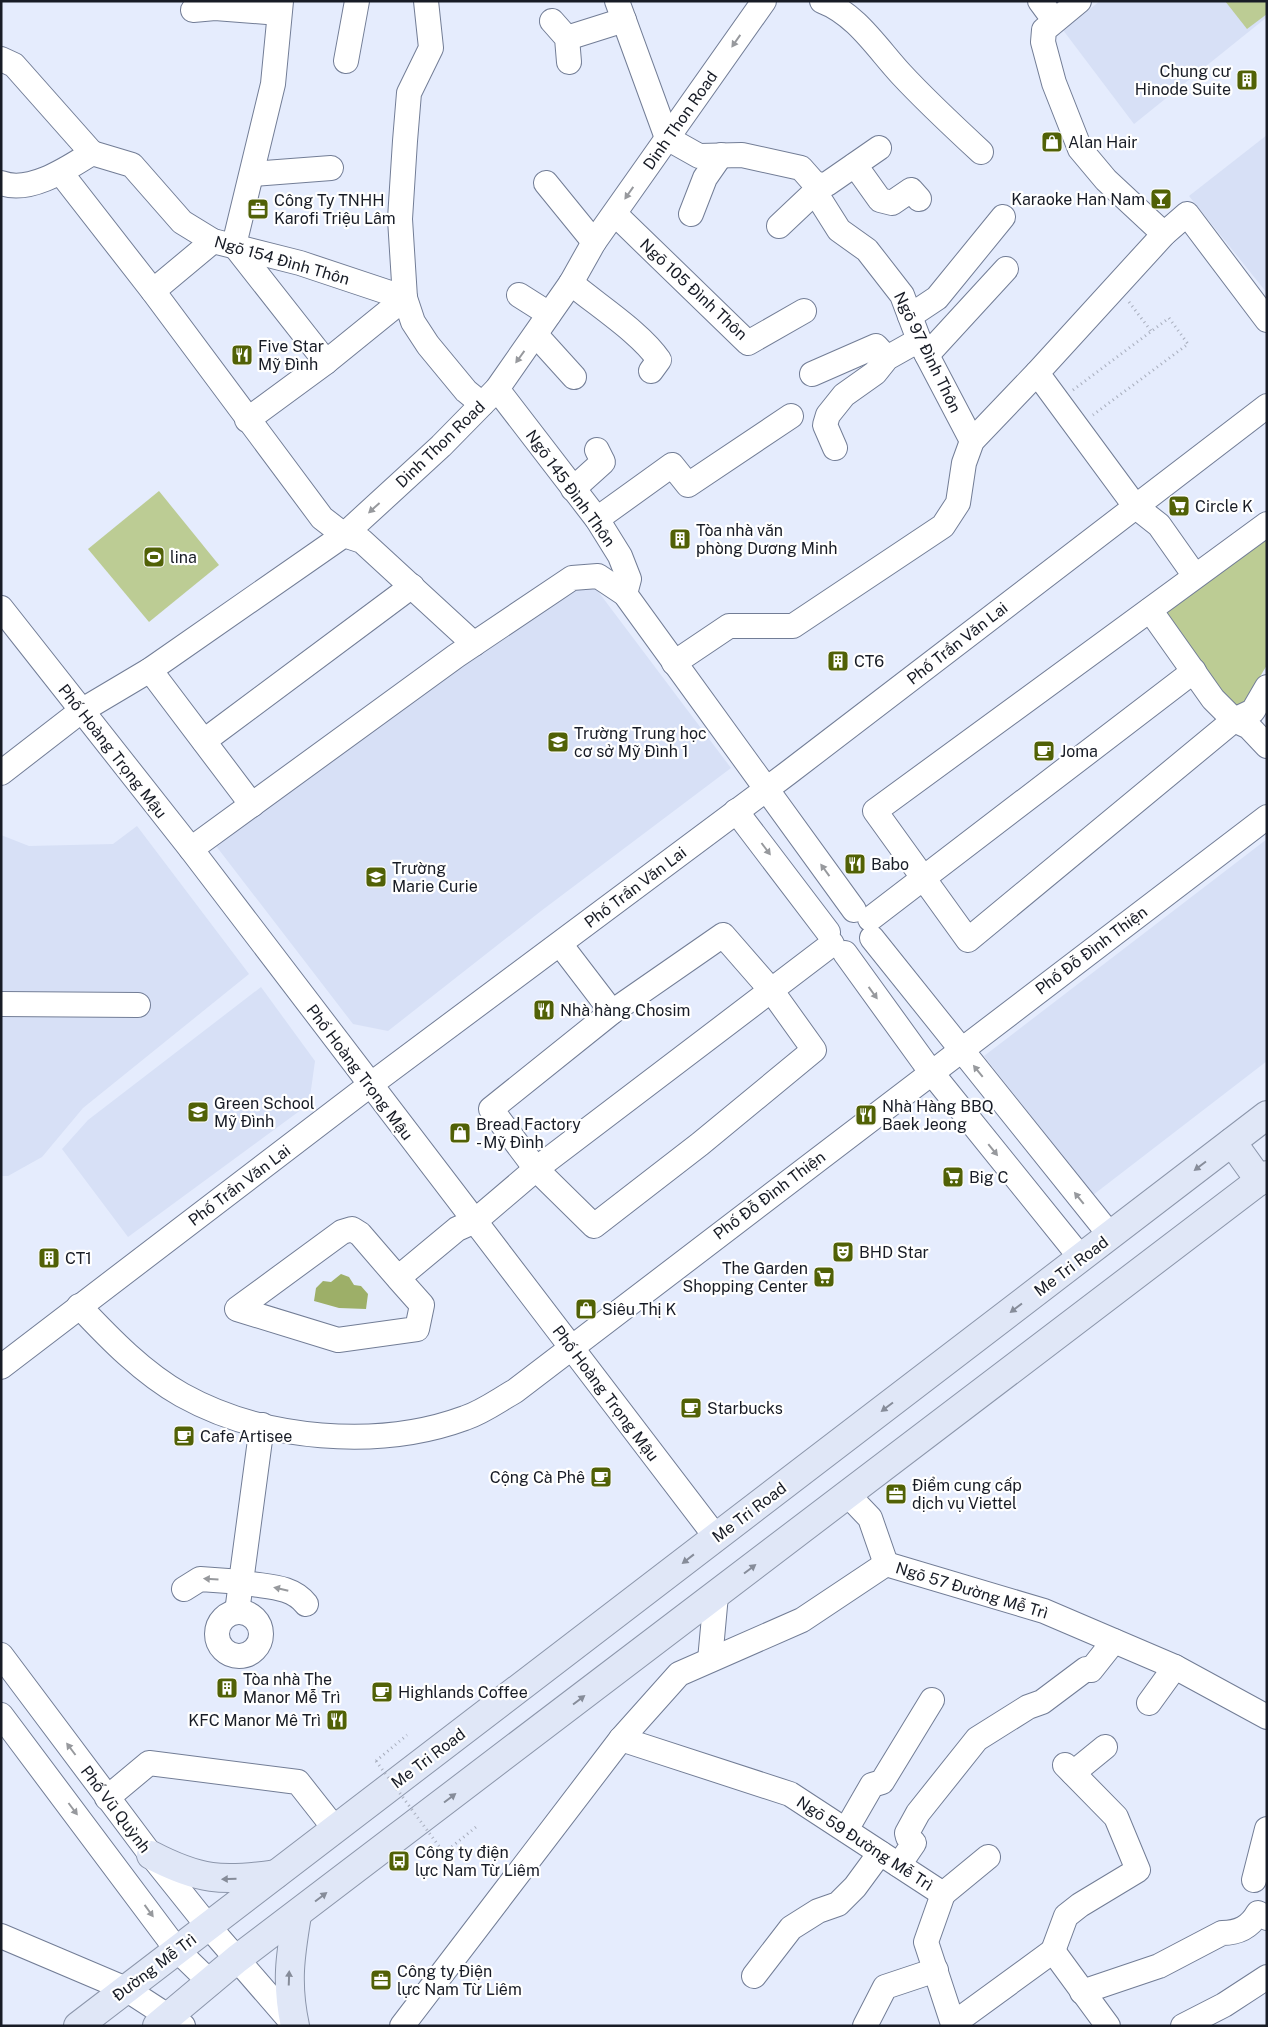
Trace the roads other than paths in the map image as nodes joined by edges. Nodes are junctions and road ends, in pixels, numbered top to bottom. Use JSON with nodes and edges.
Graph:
{"nodes":[{"id":1,"x":358,"y":1,"type":"edge"},
{"id":2,"x":426,"y":1,"type":"edge"},
{"id":3,"x":764,"y":1,"type":"edge"},
{"id":4,"x":822,"y":1,"type":"edge"},
{"id":5,"x":1040,"y":1,"type":"edge"},
{"id":6,"x":1080,"y":1,"type":"edge"},
{"id":7,"x":280,"y":7,"type":"edge"},
{"id":8,"x":193,"y":10,"type":"dead end"},
{"id":9,"x":621,"y":10,"type":"edge"},
{"id":10,"x":1054,"y":20,"type":"junction"},
{"id":11,"x":1,"y":59,"type":"edge"},
{"id":12,"x":346,"y":62,"type":"dead end"},
{"id":13,"x":568,"y":62,"type":"dead end"},
{"id":14,"x":667,"y":138,"type":"junction"},
{"id":15,"x":879,"y":148,"type":"dead end"},
{"id":16,"x":981,"y":152,"type":"dead end"},
{"id":17,"x":92,"y":153,"type":"junction"},
{"id":18,"x":721,"y":155,"type":"junction"},
{"id":19,"x":855,"y":165,"type":"junction"},
{"id":20,"x":331,"y":168,"type":"dead end"},
{"id":21,"x":61,"y":173,"type":"junction"},
{"id":22,"x":252,"y":174,"type":"junction"},
{"id":23,"x":546,"y":183,"type":"dead end"},
{"id":24,"x":1,"y":184,"type":"edge"},
{"id":25,"x":815,"y":189,"type":"junction"},
{"id":26,"x":919,"y":198,"type":"dead end"},
{"id":27,"x":615,"y":214,"type":"junction"},
{"id":28,"x":691,"y":214,"type":"dead end"},
{"id":29,"x":1003,"y":217,"type":"dead end"},
{"id":30,"x":778,"y":226,"type":"dead end"},
{"id":31,"x":1164,"y":234,"type":"junction"},
{"id":32,"x":594,"y":242,"type":"junction"},
{"id":33,"x":224,"y":243,"type":"junction"},
{"id":34,"x":1006,"y":269,"type":"dead end"},
{"id":35,"x":571,"y":284,"type":"junction"},
{"id":36,"x":153,"y":291,"type":"junction"},
{"id":37,"x":519,"y":295,"type":"dead end"},
{"id":38,"x":405,"y":298,"type":"junction"},
{"id":39,"x":804,"y":311,"type":"dead end"},
{"id":40,"x":550,"y":314,"type":"junction"},
{"id":41,"x":910,"y":316,"type":"junction"},
{"id":42,"x":1267,"y":320,"type":"edge"},
{"id":43,"x":536,"y":335,"type":"junction"},
{"id":44,"x":923,"y":348,"type":"junction"},
{"id":45,"x":887,"y":358,"type":"junction"},
{"id":46,"x":326,"y":362,"type":"junction"},
{"id":47,"x":651,"y":371,"type":"dead end"},
{"id":48,"x":1038,"y":373,"type":"junction"},
{"id":49,"x":812,"y":374,"type":"dead end"},
{"id":50,"x":574,"y":377,"type":"dead end"},
{"id":51,"x":489,"y":397,"type":"junction"},
{"id":52,"x":1267,"y":406,"type":"edge"},
{"id":53,"x":791,"y":416,"type":"dead end"},
{"id":54,"x":247,"y":420,"type":"junction"},
{"id":55,"x":972,"y":441,"type":"junction"},
{"id":56,"x":835,"y":448,"type":"dead end"},
{"id":57,"x":597,"y":450,"type":"dead end"},
{"id":58,"x":573,"y":489,"type":"junction"},
{"id":59,"x":1136,"y":506,"type":"junction"},
{"id":60,"x":597,"y":519,"type":"junction"},
{"id":61,"x":1267,"y":524,"type":"edge"},
{"id":62,"x":344,"y":535,"type":"junction"},
{"id":63,"x":1195,"y":576,"type":"junction"},
{"id":64,"x":412,"y":586,"type":"junction"},
{"id":65,"x":625,"y":594,"type":"junction"},
{"id":66,"x":1,"y":608,"type":"edge"},
{"id":67,"x":1150,"y":610,"type":"junction"},
{"id":68,"x":474,"y":644,"type":"junction"},
{"id":69,"x":674,"y":663,"type":"junction"},
{"id":70,"x":150,"y":670,"type":"junction"},
{"id":71,"x":1194,"y":671,"type":"junction"},
{"id":72,"x":1267,"y":688,"type":"edge"},
{"id":73,"x":81,"y":711,"type":"junction"},
{"id":74,"x":1234,"y":720,"type":"junction"},
{"id":75,"x":204,"y":741,"type":"junction"},
{"id":76,"x":1267,"y":746,"type":"edge"},
{"id":77,"x":1,"y":773,"type":"edge"},
{"id":78,"x":766,"y":789,"type":"junction"},
{"id":79,"x":252,"y":805,"type":"junction"},
{"id":80,"x":736,"y":811,"type":"junction"},
{"id":81,"x":1267,"y":817,"type":"edge"},
{"id":82,"x":191,"y":849,"type":"junction"},
{"id":83,"x":924,"y":878,"type":"junction"},
{"id":84,"x":865,"y":922,"type":"junction"},
{"id":85,"x":835,"y":943,"type":"junction"},
{"id":86,"x":560,"y":944,"type":"junction"},
{"id":87,"x":771,"y":990,"type":"junction"},
{"id":88,"x":1,"y":1004,"type":"edge"},
{"id":89,"x":138,"y":1005,"type":"dead end"},
{"id":90,"x":612,"y":1012,"type":"junction"},
{"id":91,"x":960,"y":1049,"type":"junction"},
{"id":92,"x":931,"y":1072,"type":"junction"},
{"id":93,"x":370,"y":1086,"type":"junction"},
{"id":94,"x":1267,"y":1115,"type":"edge"},
{"id":95,"x":1232,"y":1142,"type":"junction"},
{"id":96,"x":536,"y":1169,"type":"junction"},
{"id":97,"x":1263,"y":1178,"type":"edge"},
{"id":98,"x":474,"y":1221,"type":"junction"},
{"id":99,"x":1110,"y":1235,"type":"junction"},
{"id":100,"x":1081,"y":1258,"type":"junction"},
{"id":101,"x":398,"y":1278,"type":"junction"},
{"id":102,"x":80,"y":1306,"type":"junction"},
{"id":103,"x":571,"y":1347,"type":"junction"},
{"id":104,"x":1,"y":1367,"type":"edge"},
{"id":105,"x":268,"y":1426,"type":"junction"},
{"id":106,"x":848,"y":1495,"type":"junction"},
{"id":107,"x":716,"y":1537,"type":"junction"},
{"id":108,"x":886,"y":1564,"type":"junction"},
{"id":109,"x":247,"y":1583,"type":"junction"},
{"id":110,"x":184,"y":1589,"type":"dead end"},
{"id":111,"x":716,"y":1595,"type":"junction"},
{"id":112,"x":306,"y":1604,"type":"dead end"},
{"id":113,"x":242,"y":1613,"type":"dead end"},
{"id":114,"x":1114,"y":1641,"type":"junction"},
{"id":115,"x":1,"y":1655,"type":"edge"},
{"id":116,"x":710,"y":1660,"type":"junction"},
{"id":117,"x":1175,"y":1667,"type":"junction"},
{"id":118,"x":932,"y":1700,"type":"dead end"},
{"id":119,"x":1149,"y":1703,"type":"dead end"},
{"id":120,"x":1,"y":1715,"type":"edge"},
{"id":121,"x":1267,"y":1717,"type":"edge"},
{"id":122,"x":622,"y":1739,"type":"junction"},
{"id":123,"x":1105,"y":1747,"type":"dead end"},
{"id":124,"x":107,"y":1798,"type":"junction"},
{"id":125,"x":335,"y":1829,"type":"junction"},
{"id":126,"x":846,"y":1830,"type":"junction"},
{"id":127,"x":1265,"y":1844,"type":"edge"},
{"id":128,"x":151,"y":1855,"type":"junction"},
{"id":129,"x":988,"y":1857,"type":"dead end"},
{"id":130,"x":890,"y":1859,"type":"junction"},
{"id":131,"x":278,"y":1874,"type":"junction"},
{"id":132,"x":1254,"y":1880,"type":"dead end"},
{"id":133,"x":943,"y":1894,"type":"junction"},
{"id":134,"x":297,"y":1915,"type":"junction"},
{"id":135,"x":1267,"y":1918,"type":"edge"},
{"id":136,"x":208,"y":1926,"type":"junction"},
{"id":137,"x":1,"y":1936,"type":"edge"},
{"id":138,"x":177,"y":1950,"type":"junction"},
{"id":139,"x":1053,"y":1951,"type":"junction"},
{"id":140,"x":237,"y":1959,"type":"junction"},
{"id":141,"x":936,"y":1970,"type":"junction"},
{"id":142,"x":754,"y":1976,"type":"dead end"},
{"id":143,"x":1267,"y":1977,"type":"edge"},
{"id":144,"x":211,"y":1982,"type":"junction"},
{"id":145,"x":126,"y":1989,"type":"junction"},
{"id":146,"x":1082,"y":1992,"type":"junction"},
{"id":147,"x":170,"y":2022,"type":"edge"},
{"id":148,"x":78,"y":2026,"type":"edge"},
{"id":149,"x":295,"y":2026,"type":"edge"},
{"id":150,"x":402,"y":2026,"type":"edge"},
{"id":151,"x":865,"y":2026,"type":"edge"},
{"id":152,"x":1108,"y":2026,"type":"edge"},
{"id":153,"x":1182,"y":2026,"type":"edge"}],
"edges":[{"from":1,"to":12,"type":"street"},
{"from":2,"to":38,"type":"street"},
{"from":3,"to":14,"type":"street","name":"Dinh Thon Road","one_way":true},
{"from":4,"to":16,"type":"street"},
{"from":5,"to":10,"type":"street"},
{"from":6,"to":10,"type":"street"},
{"from":7,"to":8,"type":"street"},
{"from":7,"to":22,"type":"street"},
{"from":9,"to":13,"type":"street"},
{"from":9,"to":14,"type":"street"},
{"from":10,"to":31,"type":"street"},
{"from":11,"to":17,"type":"street"},
{"from":14,"to":18,"type":"street","name":"Ngõ 97 Đình Thôn"},
{"from":14,"to":27,"type":"street","name":"Dinh Thon Road","one_way":true},
{"from":15,"to":19,"type":"street"},
{"from":17,"to":21,"type":"street"},
{"from":17,"to":33,"type":"street","name":"Ngõ 154 Đình Thôn"},
{"from":18,"to":25,"type":"street","name":"Ngõ 97 Đình Thôn"},
{"from":18,"to":28,"type":"street"},
{"from":19,"to":25,"type":"street"},
{"from":19,"to":26,"type":"street"},
{"from":20,"to":22,"type":"street"},
{"from":21,"to":24,"type":"street"},
{"from":21,"to":36,"type":"street"},
{"from":22,"to":33,"type":"street"},
{"from":23,"to":32,"type":"street"},
{"from":25,"to":30,"type":"street"},
{"from":25,"to":41,"type":"street","name":"Ngõ 97 Đình Thôn"},
{"from":27,"to":32,"type":"street","name":"Dinh Thon Road"},
{"from":27,"to":39,"type":"street","name":"Ngõ 105 Đình Thôn"},
{"from":29,"to":41,"type":"street"},
{"from":31,"to":42,"type":"street"},
{"from":31,"to":48,"type":"street"},
{"from":32,"to":35,"type":"street","name":"Dinh Thon Road"},
{"from":33,"to":36,"type":"street"},
{"from":33,"to":38,"type":"street","name":"Ngõ 154 Đình Thôn"},
{"from":33,"to":46,"type":"street"},
{"from":34,"to":44,"type":"street"},
{"from":35,"to":40,"type":"street","name":"Dinh Thon Road"},
{"from":35,"to":47,"type":"street"},
{"from":36,"to":54,"type":"street"},
{"from":37,"to":40,"type":"street"},
{"from":38,"to":46,"type":"street"},
{"from":38,"to":51,"type":"street"},
{"from":40,"to":43,"type":"street","name":"Dinh Thon Road"},
{"from":41,"to":44,"type":"street","name":"Ngõ 97 Đình Thôn"},
{"from":43,"to":50,"type":"street"},
{"from":43,"to":51,"type":"street","name":"Dinh Thon Road","one_way":true},
{"from":44,"to":45,"type":"street"},
{"from":44,"to":55,"type":"street","name":"Ngõ 97 Đình Thôn"},
{"from":45,"to":49,"type":"street"},
{"from":45,"to":56,"type":"street"},
{"from":46,"to":54,"type":"street"},
{"from":48,"to":55,"type":"street"},
{"from":48,"to":59,"type":"street"},
{"from":51,"to":58,"type":"street","name":"Ngõ 145 Đình Thôn"},
{"from":51,"to":62,"type":"street","name":"Dinh Thon Road","one_way":true},
{"from":52,"to":59,"type":"street","name":"Phố Trần Văn Lai"},
{"from":53,"to":60,"type":"street"},
{"from":54,"to":62,"type":"street"},
{"from":55,"to":69,"type":"street"},
{"from":57,"to":58,"type":"street"},
{"from":58,"to":60,"type":"street","name":"Ngõ 145 Đình Thôn"},
{"from":59,"to":63,"type":"street"},
{"from":59,"to":78,"type":"street","name":"Phố Trần Văn Lai"},
{"from":60,"to":65,"type":"street","name":"Ngõ 145 Đình Thôn"},
{"from":61,"to":63,"type":"street"},
{"from":62,"to":64,"type":"street"},
{"from":62,"to":70,"type":"street","name":"Dinh Thon Road"},
{"from":63,"to":67,"type":"street"},
{"from":64,"to":68,"type":"street"},
{"from":64,"to":75,"type":"street"},
{"from":65,"to":68,"type":"street"},
{"from":65,"to":69,"type":"street"},
{"from":66,"to":73,"type":"street","name":"Phố Hoàng Trọng Mậu"},
{"from":67,"to":71,"type":"street"},
{"from":67,"to":83,"type":"street"},
{"from":68,"to":79,"type":"street"},
{"from":69,"to":78,"type":"street"},
{"from":70,"to":73,"type":"street","name":"Dinh Thon Road"},
{"from":70,"to":75,"type":"street"},
{"from":71,"to":74,"type":"street"},
{"from":71,"to":83,"type":"street"},
{"from":72,"to":74,"type":"street"},
{"from":73,"to":77,"type":"street","name":"Dinh Thon Road"},
{"from":73,"to":82,"type":"street","name":"Phố Hoàng Trọng Mậu"},
{"from":74,"to":76,"type":"street"},
{"from":74,"to":83,"type":"street"},
{"from":75,"to":79,"type":"street"},
{"from":78,"to":80,"type":"street","name":"Phố Trần Văn Lai"},
{"from":84,"to":78,"type":"street","one_way":true},
{"from":79,"to":82,"type":"street"},
{"from":80,"to":85,"type":"street","one_way":true},
{"from":80,"to":86,"type":"street","name":"Phố Trần Văn Lai"},
{"from":81,"to":91,"type":"street","name":"Phố Đỗ Đình Thiện"},
{"from":82,"to":93,"type":"street","name":"Phố Hoàng Trọng Mậu"},
{"from":83,"to":84,"type":"street"},
{"from":84,"to":85,"type":"street"},
{"from":84,"to":85,"type":"street"},
{"from":84,"to":91,"type":"street"},
{"from":85,"to":87,"type":"street"},
{"from":85,"to":92,"type":"street","one_way":true},
{"from":86,"to":90,"type":"street"},
{"from":86,"to":93,"type":"street","name":"Phố Trần Văn Lai"},
{"from":87,"to":90,"type":"street"},
{"from":87,"to":96,"type":"street"},
{"from":87,"to":96,"type":"street"},
{"from":88,"to":89,"type":"street"},
{"from":90,"to":96,"type":"street"},
{"from":91,"to":92,"type":"street","name":"Phố Đỗ Đình Thiện"},
{"from":99,"to":91,"type":"street","one_way":true},
{"from":92,"to":100,"type":"street","one_way":true},
{"from":92,"to":103,"type":"street","name":"Phố Đỗ Đình Thiện"},
{"from":93,"to":98,"type":"street","name":"Phố Hoàng Trọng Mậu"},
{"from":93,"to":102,"type":"street","name":"Phố Trần Văn Lai"},
{"from":94,"to":95,"type":"main road","name":"Me Tri Road"},
{"from":95,"to":97,"type":"main road"},
{"from":95,"to":99,"type":"main road","name":"Me Tri Road","one_way":true},
{"from":96,"to":98,"type":"street"},
{"from":97,"to":106,"type":"main road"},
{"from":98,"to":101,"type":"street"},
{"from":98,"to":103,"type":"street","name":"Phố Hoàng Trọng Mậu"},
{"from":99,"to":100,"type":"main road","name":"Me Tri Road"},
{"from":100,"to":107,"type":"main road","name":"Me Tri Road","one_way":true},
{"from":101,"to":101,"type":"street"},
{"from":102,"to":104,"type":"street","name":"Phố Trần Văn Lai"},
{"from":102,"to":105,"type":"street","name":"Phố Đỗ Đình Thiện"},
{"from":103,"to":105,"type":"street","name":"Phố Đỗ Đình Thiện"},
{"from":103,"to":107,"type":"street","name":"Phố Hoàng Trọng Mậu"},
{"from":105,"to":109,"type":"street"},
{"from":106,"to":108,"type":"street"},
{"from":111,"to":106,"type":"main road","one_way":true},
{"from":107,"to":125,"type":"main road","name":"Me Tri Road","one_way":true},
{"from":108,"to":114,"type":"street","name":"Ngõ 57 Đường Mễ Trì"},
{"from":108,"to":116,"type":"street","name":"Ngõ 57 Đường Mễ Trì"},
{"from":109,"to":110,"type":"street","one_way":true},
{"from":112,"to":109,"type":"street","one_way":true},
{"from":109,"to":113,"type":"street"},
{"from":111,"to":116,"type":"street"},
{"from":134,"to":111,"type":"main road","one_way":true},
{"from":114,"to":117,"type":"street","name":"Ngõ 57 Đường Mễ Trì"},
{"from":114,"to":130,"type":"street"},
{"from":124,"to":115,"type":"street","name":"Phố Vũ Quỳnh","one_way":true},
{"from":116,"to":122,"type":"street","name":"Ngõ 57 Đường Mễ Trì"},
{"from":117,"to":119,"type":"street"},
{"from":117,"to":121,"type":"street","name":"Ngõ 57 Đường Mễ Trì"},
{"from":118,"to":126,"type":"street"},
{"from":120,"to":138,"type":"street","one_way":true},
{"from":122,"to":126,"type":"street","name":"Ngõ 59 Đường Mễ Trì"},
{"from":122,"to":150,"type":"street","name":"Ngõ 57 Đường Mễ Trì"},
{"from":123,"to":139,"type":"street"},
{"from":124,"to":125,"type":"street"},
{"from":124,"to":128,"type":"street","name":"Phố Vũ Quỳnh"},
{"from":125,"to":131,"type":"main road","name":"Me Tri Road"},
{"from":126,"to":130,"type":"street","name":"Ngõ 59 Đường Mễ Trì"},
{"from":127,"to":132,"type":"street"},
{"from":131,"to":128,"type":"main road","one_way":true},
{"from":128,"to":136,"type":"street","name":"Phố Vũ Quỳnh"},
{"from":129,"to":133,"type":"street"},
{"from":130,"to":133,"type":"street","name":"Ngõ 59 Đường Mễ Trì"},
{"from":130,"to":142,"type":"street"},
{"from":131,"to":136,"type":"main road","name":"Me Tri Road"},
{"from":133,"to":141,"type":"street","name":"Ngõ 59 Đường Mễ Trì"},
{"from":134,"to":140,"type":"main road"},
{"from":149,"to":134,"type":"main road","one_way":true},
{"from":135,"to":146,"type":"street"},
{"from":136,"to":138,"type":"main road","name":"Đường Mễ Trì"},
{"from":136,"to":140,"type":"street","name":"Phố Vũ Quỳnh"},
{"from":137,"to":145,"type":"street"},
{"from":138,"to":144,"type":"street"},
{"from":138,"to":145,"type":"main road","name":"Đường Mễ Trì"},
{"from":139,"to":141,"type":"street","name":"Ngõ 59 Đường Mễ Trì"},
{"from":139,"to":146,"type":"street"},
{"from":140,"to":144,"type":"main road"},
{"from":140,"to":149,"type":"street","name":"Phố Vũ Quỳnh"},
{"from":141,"to":151,"type":"street"},
{"from":143,"to":153,"type":"street"},
{"from":144,"to":147,"type":"main road"},
{"from":145,"to":147,"type":"street"},
{"from":145,"to":148,"type":"main road","name":"Đường Mễ Trì"},
{"from":146,"to":152,"type":"street"}]}
